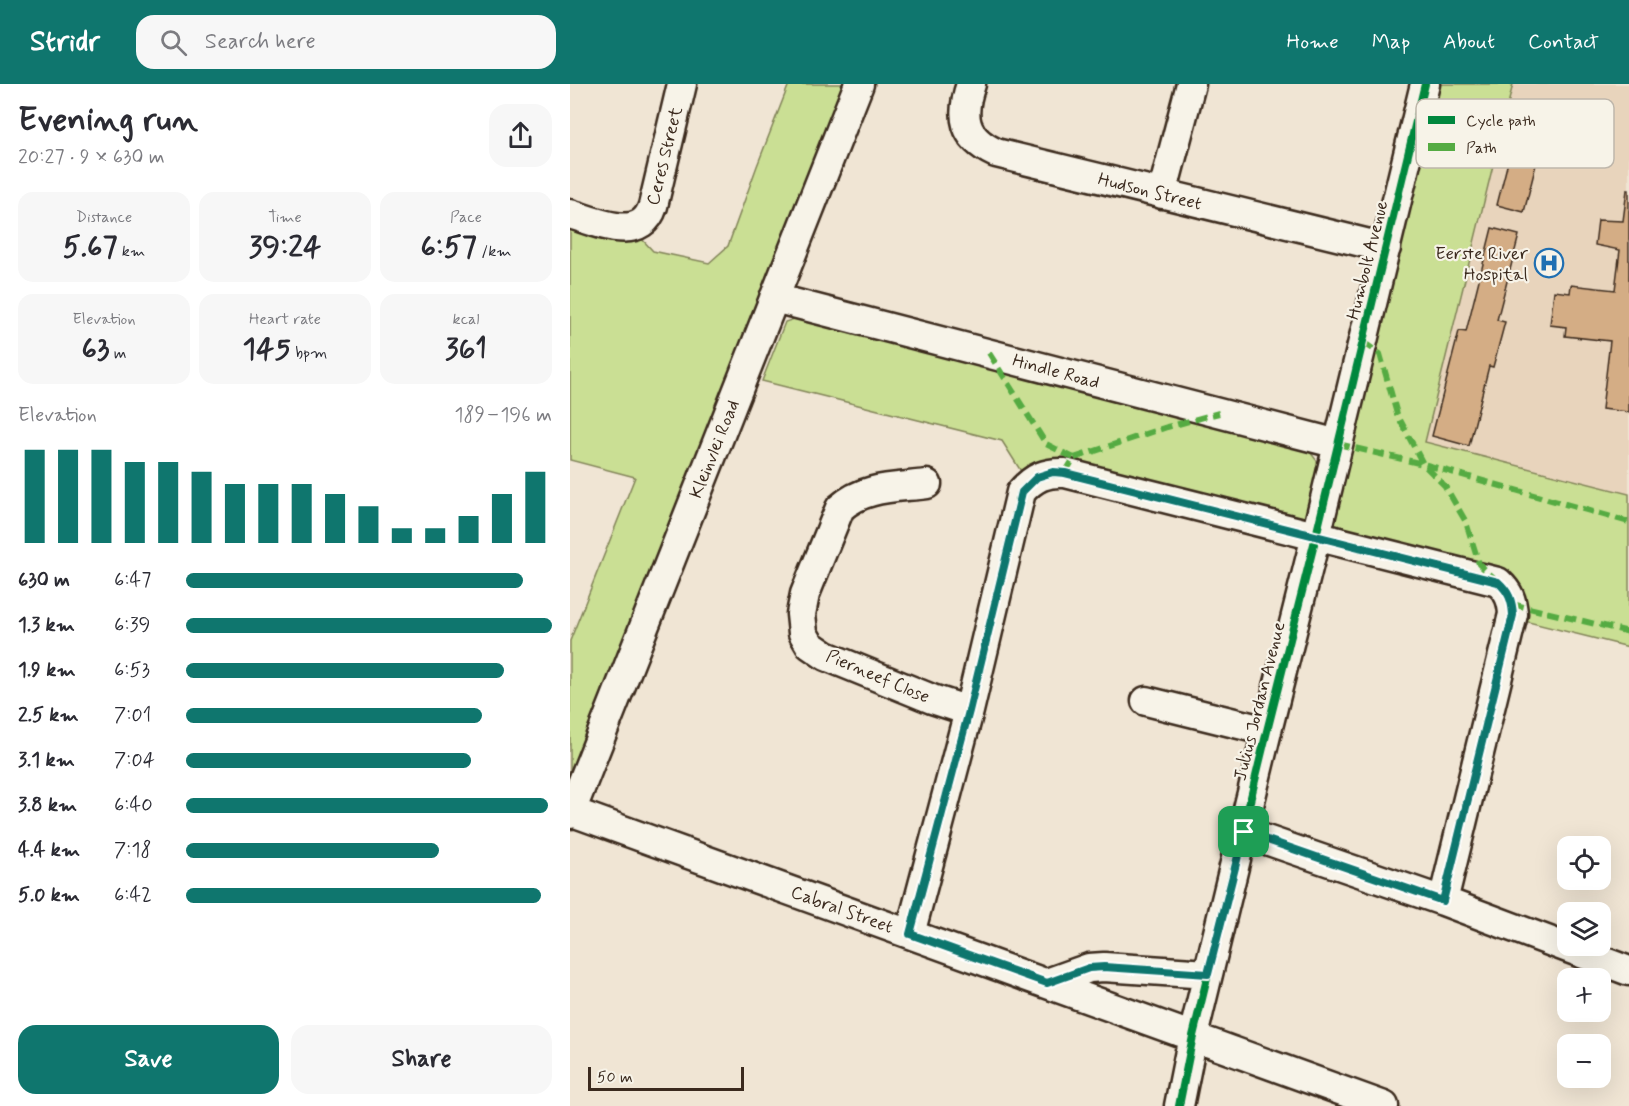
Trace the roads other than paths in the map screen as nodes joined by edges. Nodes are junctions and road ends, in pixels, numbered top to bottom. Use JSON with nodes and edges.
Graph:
{"nodes":[{"id":1,"x":682,"y":84,"type":"edge"},
{"id":2,"x":859,"y":84,"type":"edge"},
{"id":3,"x":971,"y":84,"type":"edge"},
{"id":4,"x":1191,"y":84,"type":"edge"},
{"id":5,"x":1425,"y":84,"type":"edge"},
{"id":6,"x":1421,"y":99,"type":"edge"},
{"id":7,"x":1416,"y":122,"type":"edge"},
{"id":8,"x":1162,"y":194,"type":"junction"},
{"id":9,"x":570,"y":214,"type":"edge"},
{"id":10,"x":1386,"y":248,"type":"junction"},
{"id":11,"x":774,"y":298,"type":"junction"},
{"id":12,"x":1338,"y":444,"type":"junction"},
{"id":13,"x":927,"y":484,"type":"dead end"},
{"id":14,"x":1316,"y":536,"type":"junction"},
{"id":15,"x":1146,"y":701,"type":"dead end"},
{"id":16,"x":969,"y":711,"type":"junction"},
{"id":17,"x":1266,"y":731,"type":"junction"},
{"id":18,"x":570,"y":812,"type":"edge"},
{"id":19,"x":1244,"y":832,"type":"junction"},
{"id":20,"x":1443,"y":901,"type":"junction"},
{"id":21,"x":910,"y":934,"type":"junction"},
{"id":22,"x":1629,"y":970,"type":"edge"},
{"id":23,"x":1208,"y":974,"type":"junction"},
{"id":24,"x":1047,"y":983,"type":"junction"},
{"id":25,"x":1193,"y":1036,"type":"junction"},
{"id":26,"x":1179,"y":1106,"type":"edge"},
{"id":27,"x":1384,"y":1106,"type":"edge"}],
"edges":[{"from":1,"to":9,"type":"street","name":"Ceres Street"},
{"from":2,"to":11,"type":"street","name":"Kleinvlei Road"},
{"from":3,"to":8,"type":"street","name":"Hudson Street"},
{"from":4,"to":8,"type":"street"},
{"from":5,"to":6,"type":"street","name":"Humbolt Avenue"},
{"from":7,"to":10,"type":"street","name":"Humbolt Avenue"},
{"from":8,"to":10,"type":"street","name":"Hudson Street"},
{"from":10,"to":12,"type":"street","name":"Humbolt Avenue"},
{"from":11,"to":12,"type":"street","name":"Hindle Road"},
{"from":11,"to":18,"type":"street","name":"Kleinvlei Road"},
{"from":12,"to":14,"type":"street","name":"Julius Jordan Avenue"},
{"from":13,"to":16,"type":"street","name":"Pierneef Close"},
{"from":14,"to":16,"type":"street"},
{"from":14,"to":17,"type":"street","name":"Julius Jordan Avenue"},
{"from":14,"to":20,"type":"street"},
{"from":15,"to":17,"type":"street"},
{"from":16,"to":21,"type":"street"},
{"from":17,"to":19,"type":"street","name":"Julius Jordan Avenue"},
{"from":18,"to":21,"type":"street","name":"Cabral Street"},
{"from":19,"to":20,"type":"street"},
{"from":19,"to":23,"type":"street","name":"Julius Jordan Avenue"},
{"from":20,"to":22,"type":"street"},
{"from":21,"to":24,"type":"street","name":"Cabral Street"},
{"from":23,"to":24,"type":"street"},
{"from":23,"to":25,"type":"street","name":"Julius Jordan Avenue"},
{"from":24,"to":25,"type":"street","name":"Cabral Street"},
{"from":25,"to":26,"type":"street","name":"Julius Jordan Avenue"},
{"from":25,"to":27,"type":"street","name":"Cabral Street"}]}
